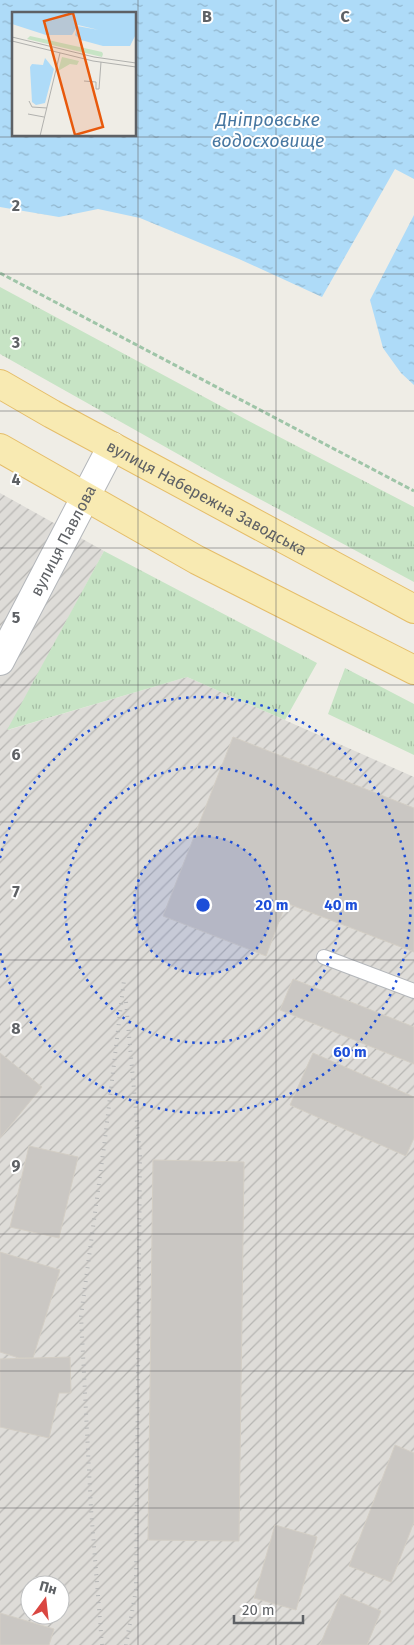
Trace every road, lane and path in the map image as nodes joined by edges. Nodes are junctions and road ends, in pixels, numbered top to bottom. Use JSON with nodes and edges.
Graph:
{"nodes":[{"id":1,"x":0,"y":273,"type":"edge"},
{"id":2,"x":0,"y":384,"type":"edge"},
{"id":3,"x":112,"y":446,"type":"junction"},
{"id":4,"x":0,"y":448,"type":"edge"},
{"id":5,"x":414,"y":491,"type":"edge"},
{"id":6,"x":85,"y":497,"type":"junction"},
{"id":7,"x":414,"y":609,"type":"edge"},
{"id":8,"x":0,"y":661,"type":"edge"},
{"id":9,"x":414,"y":670,"type":"edge"},
{"id":10,"x":324,"y":957,"type":"dead end"},
{"id":11,"x":414,"y":991,"type":"edge"}],
"edges":[{"from":1,"to":5,"type":"path"},
{"from":2,"to":3,"type":"main road","name":"вулиця Набережна Заводська"},
{"from":3,"to":6,"type":"main road","name":"вулиця Павлова"},
{"from":3,"to":7,"type":"main road","name":"вулиця Набережна Заводська"},
{"from":4,"to":6,"type":"main road"},
{"from":6,"to":8,"type":"main road","name":"вулиця Павлова"},
{"from":6,"to":9,"type":"main road"},
{"from":10,"to":11,"type":"lane"}]}
